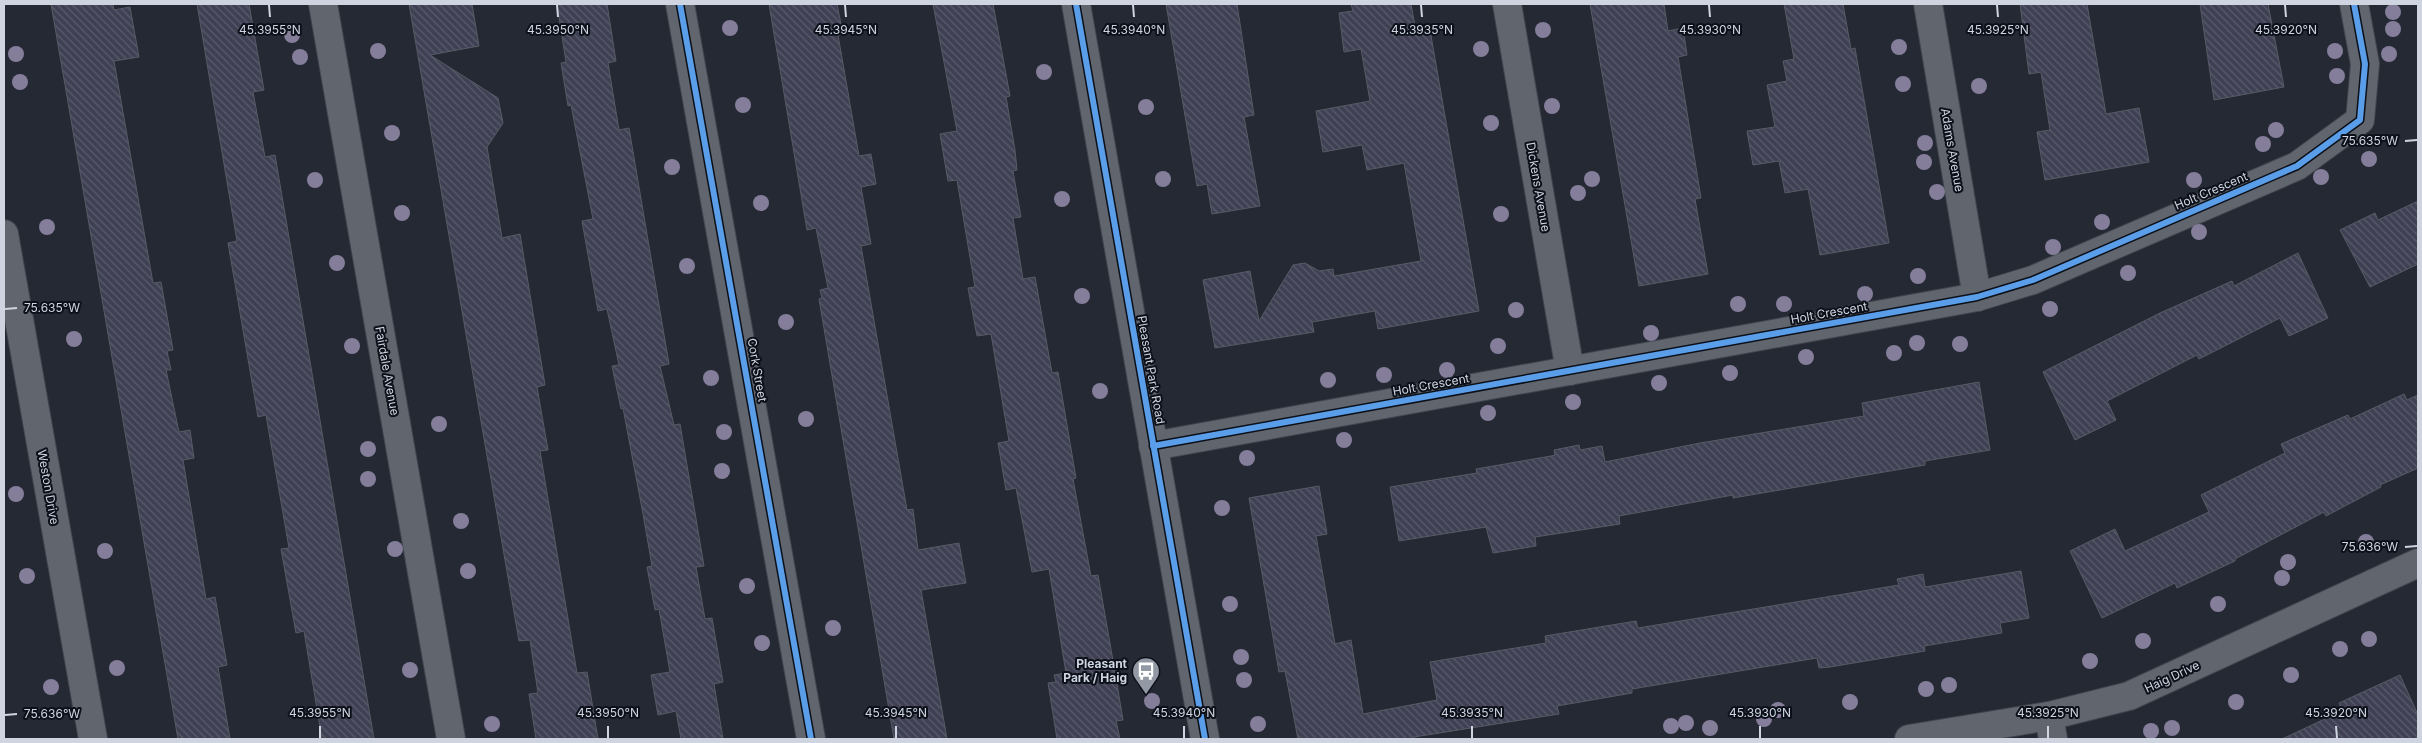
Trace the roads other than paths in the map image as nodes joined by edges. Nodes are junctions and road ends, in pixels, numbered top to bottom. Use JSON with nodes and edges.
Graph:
{"nodes":[{"id":1,"x":323,"y":4,"type":"edge"},
{"id":2,"x":680,"y":4,"type":"edge"},
{"id":3,"x":1076,"y":4,"type":"edge"},
{"id":4,"x":1506,"y":4,"type":"edge"},
{"id":5,"x":1928,"y":4,"type":"edge"},
{"id":6,"x":2354,"y":4,"type":"edge"},
{"id":7,"x":4,"y":234,"type":"edge"},
{"id":8,"x":1977,"y":297,"type":"junction"},
{"id":9,"x":1570,"y":371,"type":"junction"},
{"id":10,"x":1153,"y":446,"type":"junction"},
{"id":11,"x":2418,"y":563,"type":"edge"},
{"id":12,"x":2051,"y":728,"type":"edge"},
{"id":13,"x":93,"y":739,"type":"edge"},
{"id":14,"x":451,"y":739,"type":"edge"},
{"id":15,"x":811,"y":739,"type":"edge"},
{"id":16,"x":1205,"y":739,"type":"edge"},
{"id":17,"x":1909,"y":739,"type":"edge"}],
"edges":[{"from":1,"to":14,"type":"street","name":"Fairdale Avenue"},
{"from":2,"to":15,"type":"street","name":"Cork Street"},
{"from":3,"to":10,"type":"street","name":"Pleasant Park Road"},
{"from":4,"to":9,"type":"street","name":"Dickens Avenue"},
{"from":5,"to":8,"type":"street","name":"Adams Avenue"},
{"from":6,"to":8,"type":"street","name":"Holt Crescent"},
{"from":7,"to":13,"type":"street","name":"Weston Drive"},
{"from":8,"to":9,"type":"street","name":"Holt Crescent"},
{"from":9,"to":10,"type":"street","name":"Holt Crescent"},
{"from":10,"to":16,"type":"street","name":"Pleasant Park Road"},
{"from":11,"to":12,"type":"street","name":"Haig Drive"},
{"from":12,"to":17,"type":"street","name":"Haig Drive"}]}
